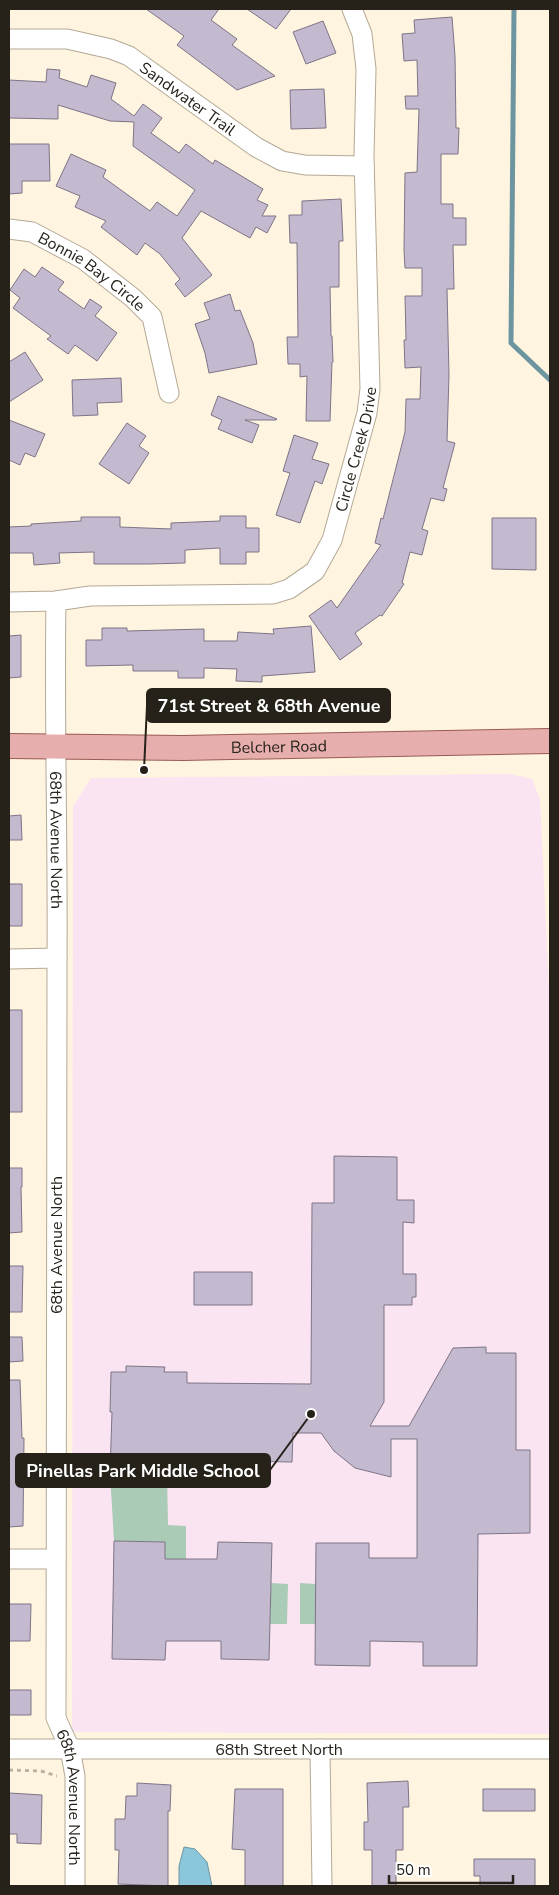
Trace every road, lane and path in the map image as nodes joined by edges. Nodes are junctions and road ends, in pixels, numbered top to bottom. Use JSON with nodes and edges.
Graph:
{"nodes":[{"id":1,"x":352,"y":9,"type":"edge"},
{"id":2,"x":9,"y":39,"type":"edge"},
{"id":3,"x":364,"y":166,"type":"junction"},
{"id":4,"x":9,"y":229,"type":"edge"},
{"id":5,"x":169,"y":393,"type":"dead end"},
{"id":6,"x":56,"y":601,"type":"junction"},
{"id":7,"x":9,"y":602,"type":"edge"},
{"id":8,"x":550,"y":741,"type":"edge"},
{"id":9,"x":9,"y":746,"type":"edge"},
{"id":10,"x":57,"y":747,"type":"junction"},
{"id":11,"x":57,"y":958,"type":"junction"},
{"id":12,"x":9,"y":959,"type":"edge"},
{"id":13,"x":9,"y":1559,"type":"edge"},
{"id":14,"x":56,"y":1559,"type":"junction"},
{"id":15,"x":70,"y":1749,"type":"junction"},
{"id":16,"x":320,"y":1749,"type":"junction"},
{"id":17,"x":550,"y":1749,"type":"edge"},
{"id":18,"x":9,"y":1750,"type":"edge"},
{"id":19,"x":9,"y":1770,"type":"edge"},
{"id":20,"x":62,"y":1776,"type":"dead end"},
{"id":21,"x":75,"y":1886,"type":"edge"},
{"id":22,"x":322,"y":1886,"type":"edge"}],
"edges":[{"from":1,"to":3,"type":"street","name":"Circle Creek Drive"},
{"from":2,"to":3,"type":"street","name":"Sandwater Trail"},
{"from":3,"to":6,"type":"street","name":"Circle Creek Drive"},
{"from":4,"to":5,"type":"street","name":"Bonnie Bay Circle"},
{"from":6,"to":7,"type":"street","name":"Circle Creek Drive"},
{"from":6,"to":10,"type":"street","name":"68th Avenue North"},
{"from":8,"to":10,"type":"main road","name":"Belcher Road"},
{"from":9,"to":10,"type":"main road","name":"Belcher Road"},
{"from":10,"to":11,"type":"street","name":"68th Avenue North"},
{"from":11,"to":12,"type":"street"},
{"from":11,"to":14,"type":"street","name":"68th Avenue North"},
{"from":13,"to":14,"type":"street"},
{"from":14,"to":15,"type":"street","name":"68th Avenue North"},
{"from":15,"to":16,"type":"street","name":"68th Street North"},
{"from":15,"to":18,"type":"street","name":"68th Street North"},
{"from":15,"to":21,"type":"street","name":"68th Avenue North"},
{"from":16,"to":17,"type":"street","name":"68th Street North"},
{"from":16,"to":22,"type":"street"},
{"from":19,"to":20,"type":"path"}]}
